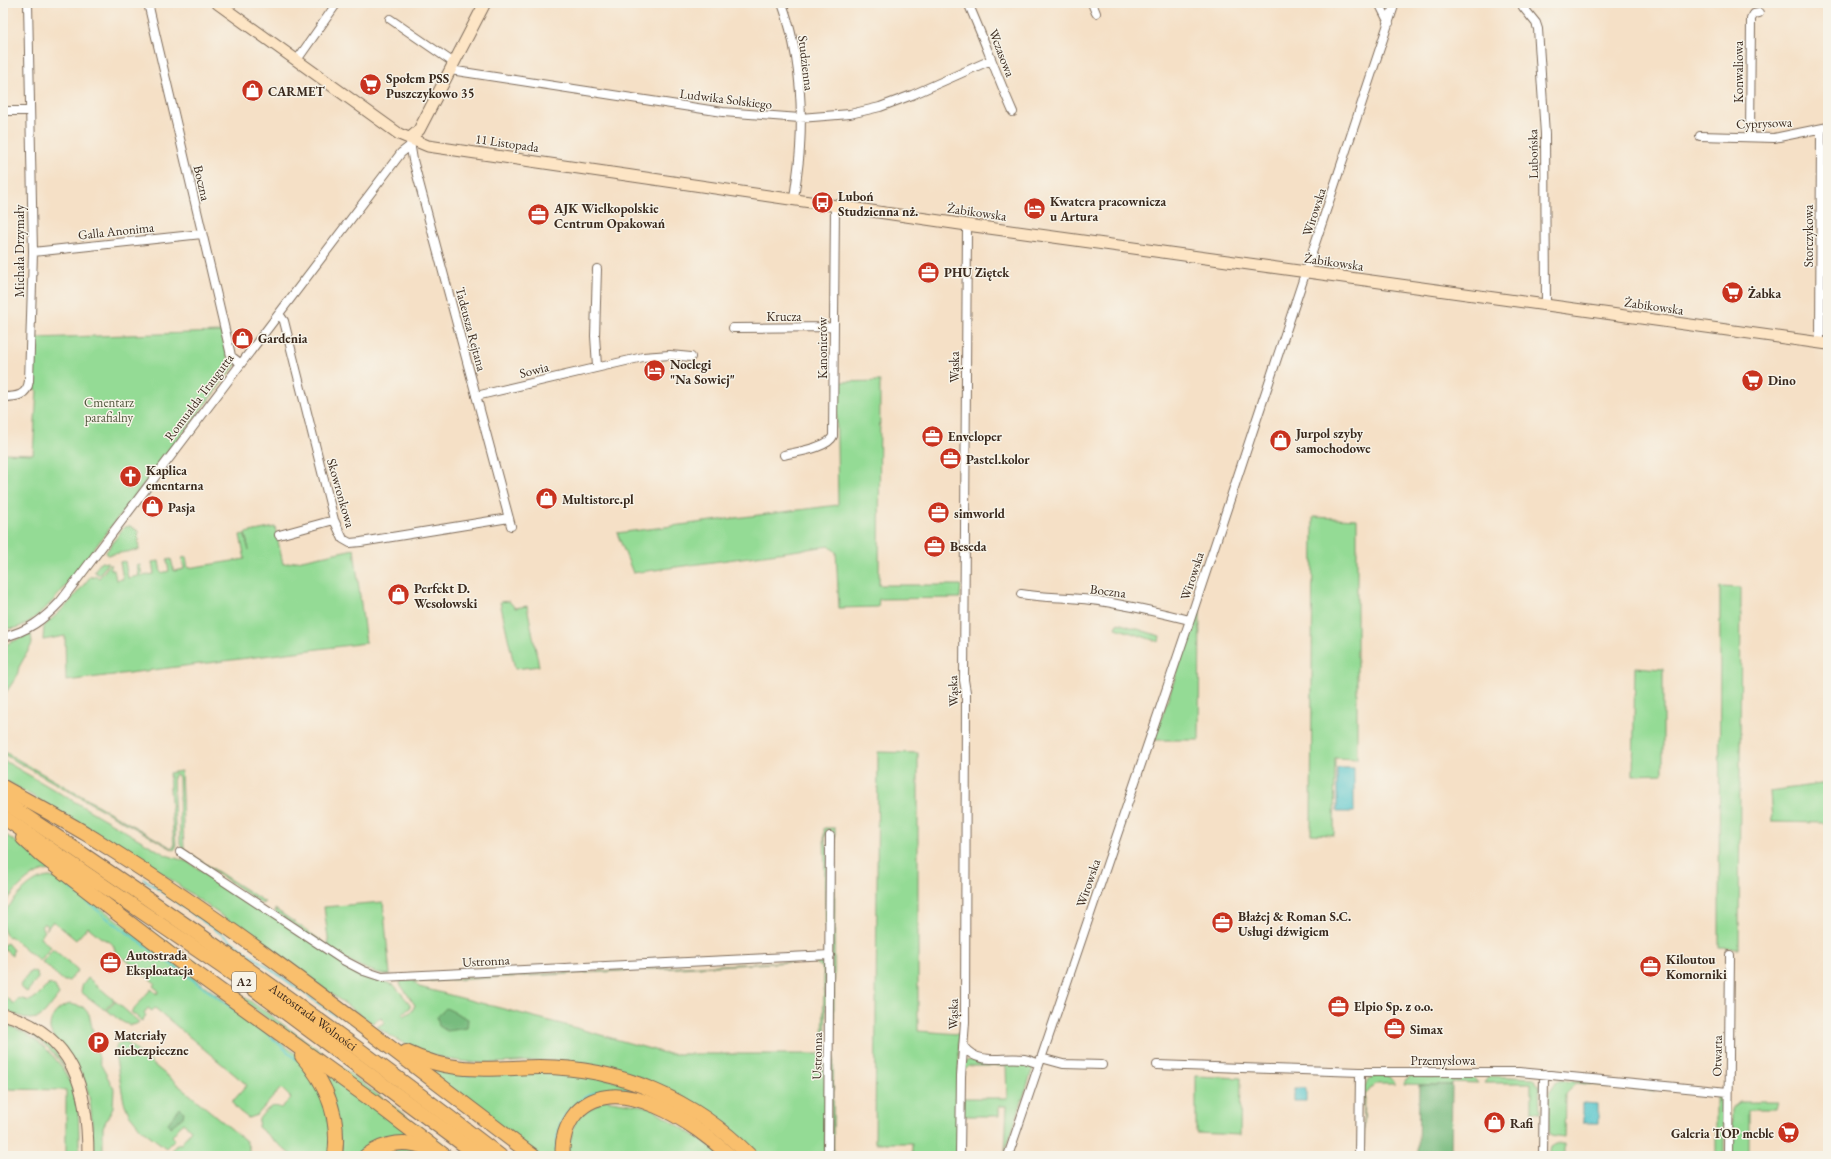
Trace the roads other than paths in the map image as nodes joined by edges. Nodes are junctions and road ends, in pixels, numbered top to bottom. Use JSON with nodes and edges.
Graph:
{"nodes":[{"id":1,"x":28,"y":3,"type":"edge"},
{"id":2,"x":148,"y":3,"type":"edge"},
{"id":3,"x":217,"y":3,"type":"edge"},
{"id":4,"x":337,"y":3,"type":"edge"},
{"id":5,"x":485,"y":3,"type":"edge"},
{"id":6,"x":782,"y":3,"type":"edge"},
{"id":7,"x":968,"y":3,"type":"edge"},
{"id":8,"x":1092,"y":3,"type":"edge"},
{"id":9,"x":1379,"y":3,"type":"edge"},
{"id":10,"x":1395,"y":3,"type":"edge"},
{"id":11,"x":1523,"y":7,"type":"dead end"},
{"id":12,"x":1759,"y":13,"type":"dead end"},
{"id":13,"x":1096,"y":14,"type":"dead end"},
{"id":14,"x":390,"y":19,"type":"dead end"},
{"id":15,"x":1389,"y":23,"type":"junction"},
{"id":16,"x":297,"y":60,"type":"junction"},
{"id":17,"x":990,"y":60,"type":"junction"},
{"id":18,"x":452,"y":66,"type":"junction"},
{"id":19,"x":3,"y":111,"type":"edge"},
{"id":20,"x":29,"y":111,"type":"junction"},
{"id":21,"x":1013,"y":112,"type":"dead end"},
{"id":22,"x":800,"y":118,"type":"junction"},
{"id":23,"x":1824,"y":128,"type":"edge"},
{"id":24,"x":1700,"y":136,"type":"dead end"},
{"id":25,"x":1750,"y":137,"type":"junction"},
{"id":26,"x":410,"y":142,"type":"junction"},
{"id":27,"x":794,"y":199,"type":"junction"},
{"id":28,"x":835,"y":206,"type":"junction"},
{"id":29,"x":967,"y":225,"type":"junction"},
{"id":30,"x":202,"y":234,"type":"junction"},
{"id":31,"x":33,"y":252,"type":"junction"},
{"id":32,"x":597,"y":270,"type":"dead end"},
{"id":33,"x":1307,"y":272,"type":"junction"},
{"id":34,"x":1546,"y":305,"type":"junction"},
{"id":35,"x":279,"y":314,"type":"junction"},
{"id":36,"x":834,"y":327,"type":"junction"},
{"id":37,"x":734,"y":328,"type":"dead end"},
{"id":38,"x":1824,"y":343,"type":"edge"},
{"id":39,"x":692,"y":356,"type":"dead end"},
{"id":40,"x":241,"y":364,"type":"junction"},
{"id":41,"x":597,"y":366,"type":"junction"},
{"id":42,"x":476,"y":396,"type":"junction"},
{"id":43,"x":3,"y":397,"type":"edge"},
{"id":44,"x":784,"y":455,"type":"dead end"},
{"id":45,"x":334,"y":520,"type":"junction"},
{"id":46,"x":510,"y":522,"type":"joint"},
{"id":47,"x":279,"y":535,"type":"dead end"},
{"id":48,"x":1021,"y":594,"type":"dead end"},
{"id":49,"x":1190,"y":620,"type":"junction"},
{"id":50,"x":3,"y":637,"type":"edge"},
{"id":51,"x":3,"y":787,"type":"edge"},
{"id":52,"x":3,"y":801,"type":"edge"},
{"id":53,"x":3,"y":817,"type":"edge"},
{"id":54,"x":830,"y":836,"type":"dead end"},
{"id":55,"x":180,"y":852,"type":"dead end"},
{"id":56,"x":830,"y":955,"type":"junction"},
{"id":57,"x":1730,"y":955,"type":"dead end"},
{"id":58,"x":3,"y":1014,"type":"edge"},
{"id":59,"x":281,"y":1034,"type":"junction"},
{"id":60,"x":382,"y":1040,"type":"junction"},
{"id":61,"x":964,"y":1047,"type":"junction"},
{"id":62,"x":1040,"y":1061,"type":"junction"},
{"id":63,"x":1102,"y":1065,"type":"dead end"},
{"id":64,"x":1157,"y":1065,"type":"dead end"},
{"id":65,"x":1360,"y":1072,"type":"junction"},
{"id":66,"x":1544,"y":1074,"type":"junction"},
{"id":67,"x":1728,"y":1092,"type":"junction"},
{"id":68,"x":88,"y":1156,"type":"edge"},
{"id":69,"x":335,"y":1156,"type":"edge"},
{"id":70,"x":366,"y":1156,"type":"edge"},
{"id":71,"x":443,"y":1156,"type":"edge"},
{"id":72,"x":479,"y":1156,"type":"edge"},
{"id":73,"x":500,"y":1156,"type":"edge"},
{"id":74,"x":533,"y":1156,"type":"edge"},
{"id":75,"x":563,"y":1156,"type":"edge"},
{"id":76,"x":730,"y":1156,"type":"edge"},
{"id":77,"x":750,"y":1156,"type":"edge"},
{"id":78,"x":828,"y":1156,"type":"edge"},
{"id":79,"x":960,"y":1156,"type":"edge"},
{"id":80,"x":1008,"y":1156,"type":"edge"},
{"id":81,"x":1359,"y":1156,"type":"edge"},
{"id":82,"x":1544,"y":1156,"type":"edge"},
{"id":83,"x":1728,"y":1156,"type":"edge"}],
"edges":[{"from":1,"to":20,"type":"street","name":"Michała Drzymały"},
{"from":2,"to":30,"type":"street","name":"Boczna"},
{"from":3,"to":16,"type":"street","name":"11 Listopada"},
{"from":4,"to":16,"type":"street"},
{"from":5,"to":18,"type":"street","name":"Romualda Traugutta"},
{"from":6,"to":22,"type":"street","name":"Studzienna"},
{"from":7,"to":17,"type":"street","name":"Wczasowa"},
{"from":8,"to":13,"type":"street"},
{"from":9,"to":15,"type":"street"},
{"from":10,"to":15,"type":"street","name":"Wirowska"},
{"from":11,"to":34,"type":"street","name":"Lubońska"},
{"from":12,"to":25,"type":"street","name":"Konwaliowa"},
{"from":14,"to":18,"type":"street"},
{"from":15,"to":33,"type":"street","name":"Wirowska"},
{"from":16,"to":26,"type":"street","name":"11 Listopada"},
{"from":17,"to":21,"type":"street","name":"Wczasowa"},
{"from":17,"to":22,"type":"street","name":"Ludwika Solskiego"},
{"from":18,"to":22,"type":"street","name":"Ludwika Solskiego"},
{"from":18,"to":26,"type":"street","name":"Romualda Traugutta"},
{"from":19,"to":20,"type":"street"},
{"from":20,"to":31,"type":"street","name":"Michała Drzymały"},
{"from":22,"to":27,"type":"street","name":"Studzienna"},
{"from":23,"to":25,"type":"street","name":"Cyprysowa"},
{"from":23,"to":38,"type":"street","name":"Storczykowa"},
{"from":24,"to":25,"type":"street","name":"Cyprysowa"},
{"from":26,"to":27,"type":"street","name":"11 Listopada"},
{"from":26,"to":35,"type":"street","name":"Romualda Traugutta"},
{"from":26,"to":42,"type":"street","name":"Tadeusza Rejtana"},
{"from":27,"to":28,"type":"street","name":"11 Listopada"},
{"from":28,"to":29,"type":"street","name":"Żabikowska"},
{"from":28,"to":36,"type":"street","name":"Kanonierów"},
{"from":29,"to":33,"type":"street","name":"Żabikowska"},
{"from":29,"to":61,"type":"street","name":"Wąska"},
{"from":30,"to":31,"type":"street","name":"Galla Anonima"},
{"from":30,"to":40,"type":"street","name":"Boczna"},
{"from":31,"to":43,"type":"street","name":"Michała Drzymały"},
{"from":32,"to":41,"type":"street"},
{"from":33,"to":34,"type":"street","name":"Żabikowska"},
{"from":33,"to":49,"type":"street","name":"Wirowska"},
{"from":34,"to":38,"type":"street","name":"Żabikowska"},
{"from":35,"to":40,"type":"street","name":"Romualda Traugutta"},
{"from":35,"to":45,"type":"street","name":"Skowronkowa"},
{"from":36,"to":37,"type":"street","name":"Krucza"},
{"from":36,"to":44,"type":"street","name":"Kanonierów"},
{"from":39,"to":41,"type":"street","name":"Sowia"},
{"from":40,"to":50,"type":"street","name":"Romualda Traugutta"},
{"from":41,"to":42,"type":"street","name":"Sowia"},
{"from":42,"to":46,"type":"street","name":"Tadeusza Rejtana"},
{"from":45,"to":46,"type":"street","name":"Skowronkowa"},
{"from":45,"to":47,"type":"street"},
{"from":48,"to":49,"type":"street","name":"Boczna"},
{"from":49,"to":62,"type":"street","name":"Wirowska"},
{"from":51,"to":60,"type":"highway"},
{"from":52,"to":73,"type":"highway","name":"Autostrada Wolności","number":"A2"},
{"from":53,"to":59,"type":"highway"},
{"from":53,"to":72,"type":"highway","name":"Autostrada Wolności","number":"A2"},
{"from":54,"to":56,"type":"street","name":"Ustronna"},
{"from":55,"to":56,"type":"street","name":"Ustronna"},
{"from":56,"to":78,"type":"street","name":"Ustronna"},
{"from":57,"to":67,"type":"street","name":"Otwarta"},
{"from":58,"to":68,"type":"street"},
{"from":59,"to":69,"type":"highway"},
{"from":59,"to":71,"type":"highway"},
{"from":60,"to":74,"type":"highway"},
{"from":60,"to":77,"type":"highway"},
{"from":61,"to":62,"type":"street"},
{"from":61,"to":79,"type":"street","name":"Wąska"},
{"from":62,"to":63,"type":"street"},
{"from":62,"to":80,"type":"street","name":"Wirowska"},
{"from":64,"to":65,"type":"street","name":"Przemysłowa"},
{"from":65,"to":66,"type":"street","name":"Przemysłowa"},
{"from":65,"to":81,"type":"street"},
{"from":66,"to":67,"type":"street","name":"Przemysłowa"},
{"from":66,"to":82,"type":"street"},
{"from":67,"to":83,"type":"street","name":"Otwarta"},
{"from":70,"to":71,"type":"highway"},
{"from":75,"to":76,"type":"highway"}]}
